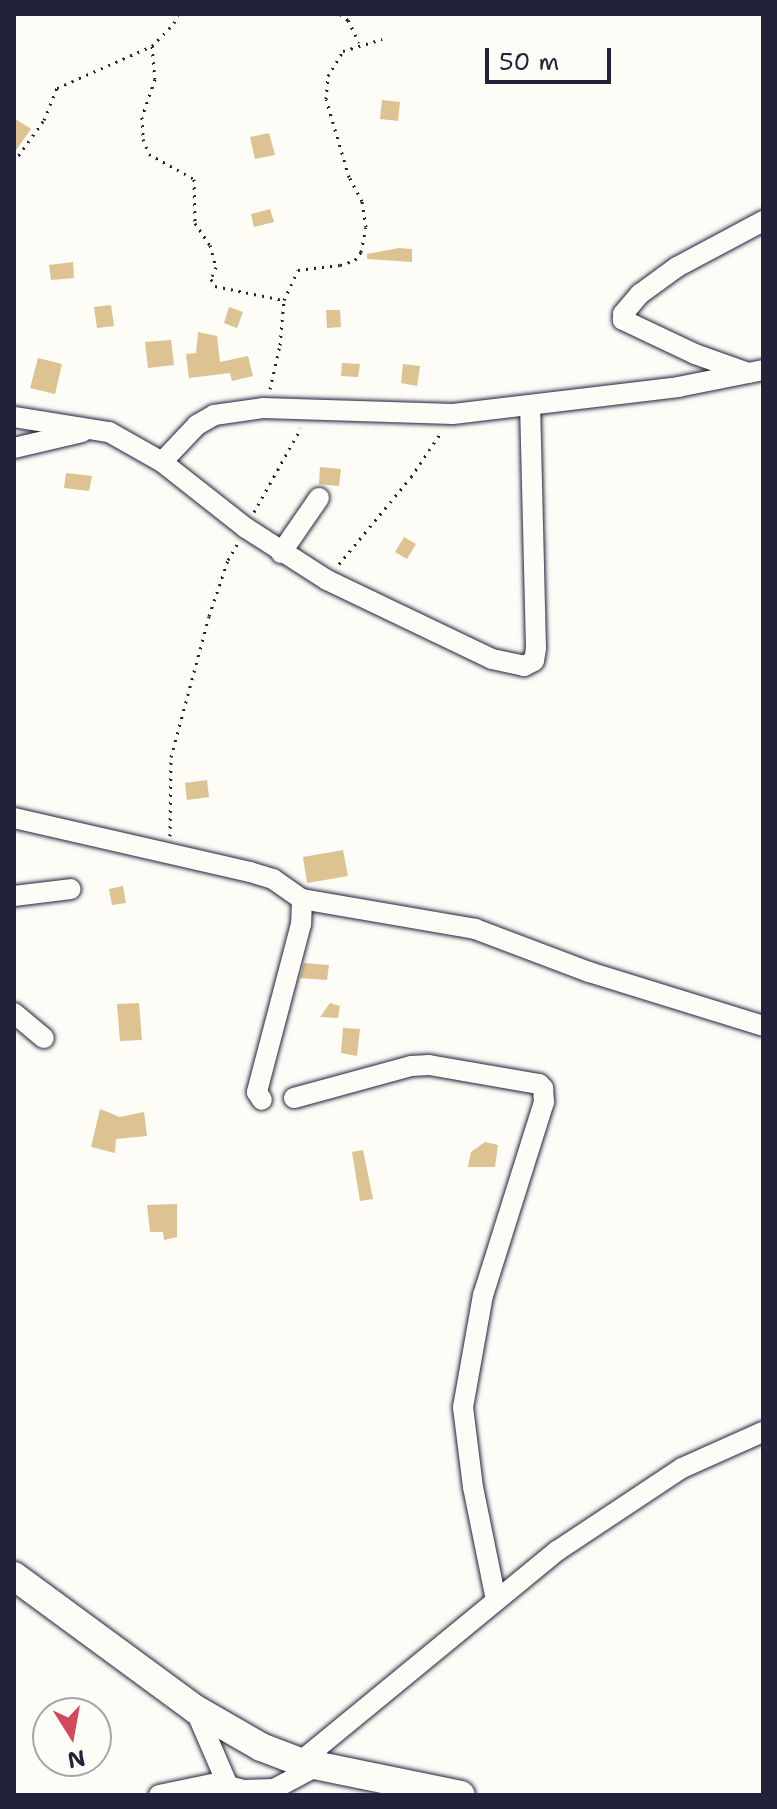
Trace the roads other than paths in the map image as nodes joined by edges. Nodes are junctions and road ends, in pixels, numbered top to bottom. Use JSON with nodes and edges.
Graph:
{"nodes":[{"id":1,"x":763,"y":221,"type":"edge"},
{"id":2,"x":755,"y":372,"type":"edge"},
{"id":3,"x":530,"y":407,"type":"junction"},
{"id":4,"x":14,"y":417,"type":"edge"},
{"id":5,"x":86,"y":431,"type":"junction"},
{"id":6,"x":14,"y":448,"type":"edge"},
{"id":7,"x":162,"y":462,"type":"junction"},
{"id":8,"x":319,"y":498,"type":"dead end"},
{"id":9,"x":281,"y":553,"type":"junction"},
{"id":10,"x":14,"y":818,"type":"edge"},
{"id":11,"x":71,"y":889,"type":"dead end"},
{"id":12,"x":14,"y":896,"type":"edge"},
{"id":13,"x":302,"y":899,"type":"junction"},
{"id":14,"x":14,"y":1013,"type":"edge"},
{"id":15,"x":763,"y":1026,"type":"edge"},
{"id":16,"x":44,"y":1038,"type":"dead end"},
{"id":17,"x":294,"y":1098,"type":"dead end"},
{"id":18,"x":262,"y":1100,"type":"dead end"},
{"id":19,"x":763,"y":1432,"type":"edge"},
{"id":20,"x":14,"y":1576,"type":"edge"},
{"id":21,"x":496,"y":1600,"type":"junction"},
{"id":22,"x":195,"y":1709,"type":"junction"},
{"id":23,"x":308,"y":1764,"type":"junction"},
{"id":24,"x":231,"y":1790,"type":"edge"},
{"id":25,"x":159,"y":1795,"type":"edge"},
{"id":26,"x":461,"y":1795,"type":"edge"}],
"edges":[{"from":1,"to":2,"type":"street"},
{"from":2,"to":3,"type":"street"},
{"from":3,"to":7,"type":"street"},
{"from":3,"to":9,"type":"street"},
{"from":4,"to":5,"type":"street"},
{"from":5,"to":6,"type":"street"},
{"from":5,"to":7,"type":"street"},
{"from":7,"to":9,"type":"street"},
{"from":8,"to":9,"type":"street"},
{"from":10,"to":13,"type":"street"},
{"from":11,"to":12,"type":"street"},
{"from":13,"to":15,"type":"street"},
{"from":13,"to":18,"type":"street"},
{"from":14,"to":16,"type":"street"},
{"from":17,"to":21,"type":"street"},
{"from":19,"to":21,"type":"street"},
{"from":20,"to":22,"type":"main road"},
{"from":21,"to":23,"type":"street"},
{"from":22,"to":23,"type":"main road"},
{"from":22,"to":24,"type":"street"},
{"from":23,"to":24,"type":"street"},
{"from":23,"to":26,"type":"main road"},
{"from":24,"to":25,"type":"street"}]}
